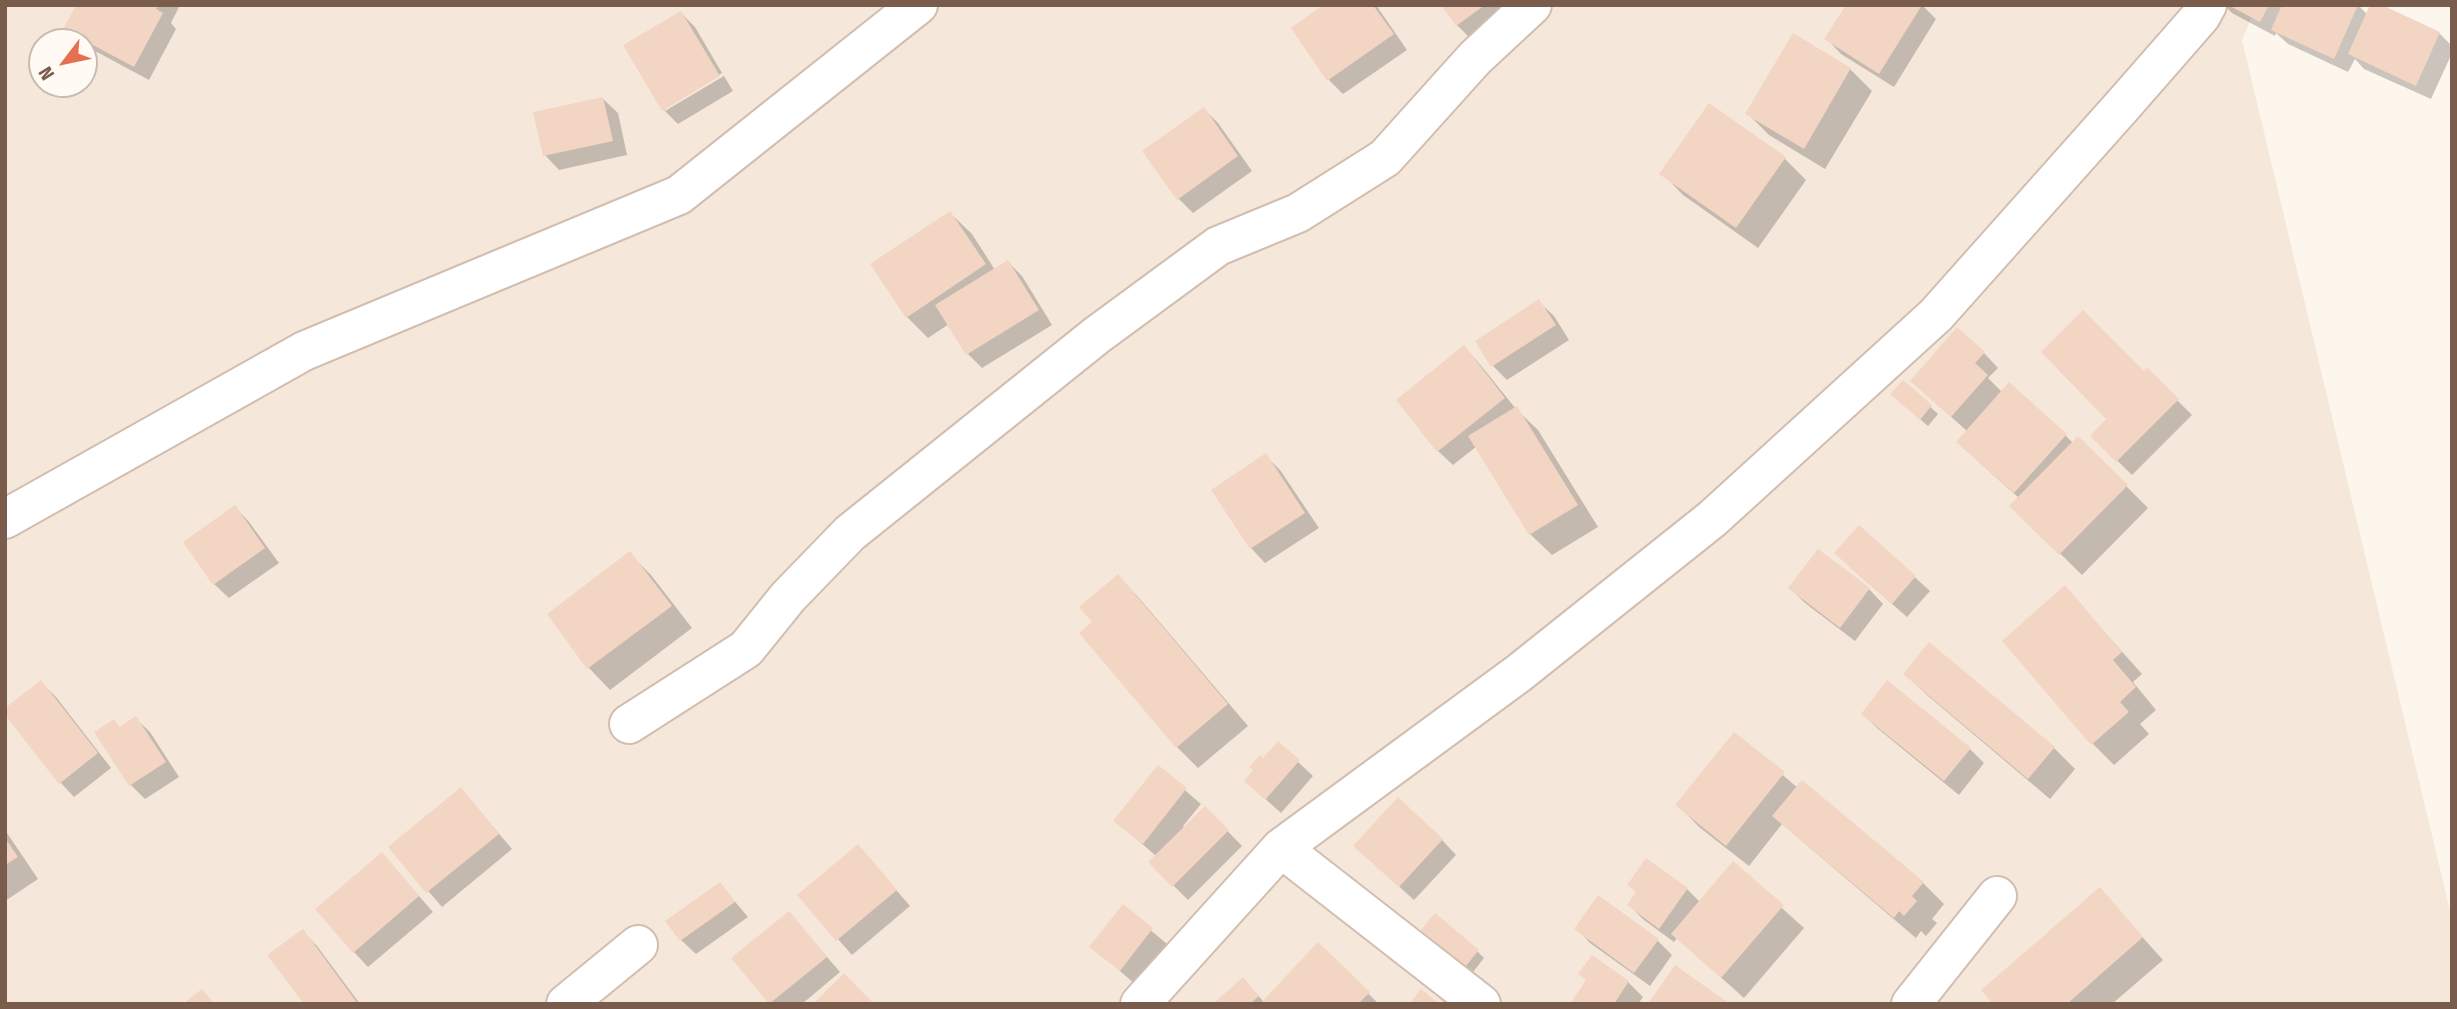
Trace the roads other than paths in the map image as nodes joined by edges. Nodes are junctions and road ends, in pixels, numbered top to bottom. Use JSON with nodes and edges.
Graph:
{"nodes":[{"id":1,"x":918,"y":5,"type":"edge"},
{"id":2,"x":1532,"y":5,"type":"edge"},
{"id":3,"x":2207,"y":5,"type":"edge"},
{"id":4,"x":5,"y":519,"type":"edge"},
{"id":5,"x":629,"y":724,"type":"dead end"},
{"id":6,"x":1281,"y":848,"type":"junction"},
{"id":7,"x":1997,"y":896,"type":"dead end"},
{"id":8,"x":638,"y":945,"type":"dead end"},
{"id":9,"x":566,"y":1004,"type":"edge"},
{"id":10,"x":1140,"y":1004,"type":"edge"},
{"id":11,"x":1481,"y":1004,"type":"edge"},
{"id":12,"x":1911,"y":1004,"type":"edge"}],
"edges":[{"from":1,"to":4,"type":"street"},
{"from":2,"to":5,"type":"street"},
{"from":3,"to":6,"type":"street"},
{"from":6,"to":10,"type":"street"},
{"from":6,"to":11,"type":"street"},
{"from":7,"to":12,"type":"street"},
{"from":8,"to":9,"type":"street"}]}
